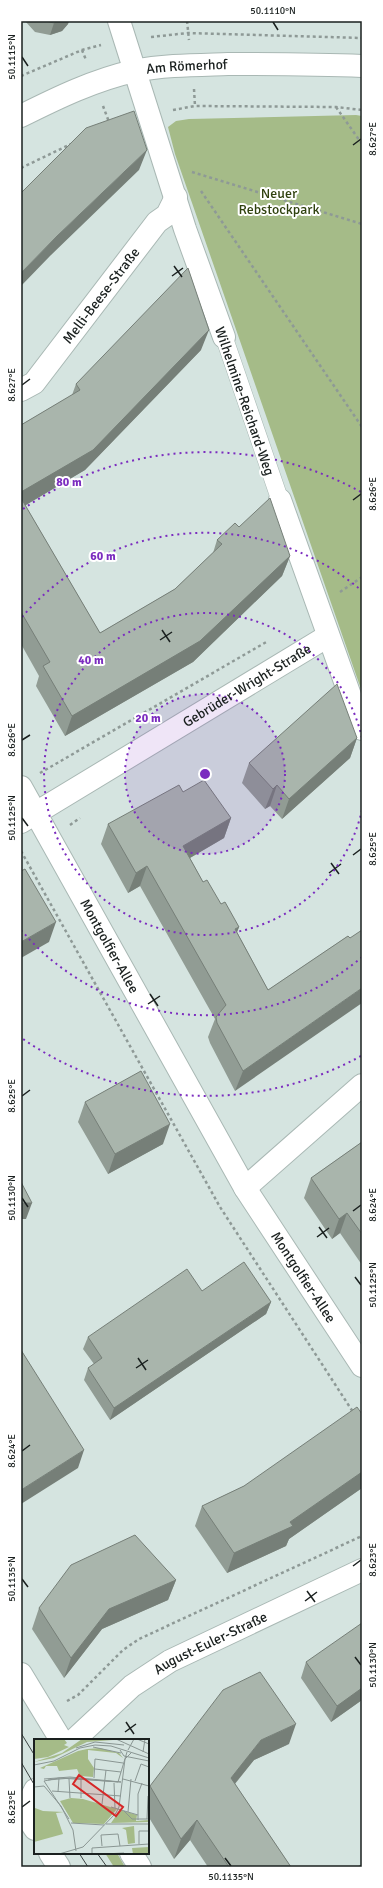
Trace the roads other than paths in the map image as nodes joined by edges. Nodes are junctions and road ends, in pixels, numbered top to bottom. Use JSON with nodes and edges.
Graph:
{"nodes":[{"id":1,"x":121,"y":30,"type":"edge"},
{"id":2,"x":362,"y":66,"type":"edge"},
{"id":3,"x":134,"y":71,"type":"junction"},
{"id":4,"x":21,"y":116,"type":"edge"},
{"id":5,"x":176,"y":197,"type":"junction"},
{"id":6,"x":224,"y":337,"type":"joint"},
{"id":7,"x":21,"y":390,"type":"edge"},
{"id":8,"x":280,"y":500,"type":"joint"},
{"id":9,"x":328,"y":636,"type":"junction"},
{"id":10,"x":362,"y":729,"type":"edge"},
{"id":11,"x":27,"y":782,"type":"edge"},
{"id":12,"x":28,"y":818,"type":"edge"},
{"id":13,"x":362,"y":1085,"type":"edge"},
{"id":14,"x":245,"y":1188,"type":"junction"},
{"id":15,"x":362,"y":1366,"type":"edge"},
{"id":16,"x":362,"y":1570,"type":"edge"},
{"id":17,"x":21,"y":1674,"type":"edge"},
{"id":18,"x":59,"y":1739,"type":"edge"},
{"id":19,"x":75,"y":1739,"type":"edge"},
{"id":20,"x":34,"y":1793,"type":"edge"},
{"id":21,"x":27,"y":1816,"type":"edge"},
{"id":22,"x":51,"y":1854,"type":"edge"},
{"id":23,"x":132,"y":1854,"type":"edge"},
{"id":24,"x":59,"y":1867,"type":"edge"},
{"id":25,"x":140,"y":1867,"type":"edge"}],
"edges":[{"from":1,"to":3,"type":"street","name":"Wilhelmine-Reichard-Weg"},
{"from":2,"to":3,"type":"street","name":"Am Römerhof"},
{"from":3,"to":4,"type":"street","name":"Am Römerhof"},
{"from":3,"to":5,"type":"street","name":"Wilhelmine-Reichard-Weg"},
{"from":5,"to":6,"type":"street","name":"Wilhelmine-Reichard-Weg"},
{"from":5,"to":7,"type":"street","name":"Melli-Beese-Straße"},
{"from":6,"to":8,"type":"street","name":"Wilhelmine-Reichard-Weg"},
{"from":8,"to":9,"type":"street","name":"Wilhelmine-Reichard-Weg"},
{"from":9,"to":10,"type":"street","name":"Wilhelmine-Reichard-Weg"},
{"from":9,"to":12,"type":"street","name":"Gebrüder-Wright-Straße"},
{"from":11,"to":12,"type":"street","name":"Montgolfier-Allee"},
{"from":12,"to":14,"type":"street","name":"Montgolfier-Allee"},
{"from":13,"to":14,"type":"street"},
{"from":14,"to":15,"type":"street","name":"Montgolfier-Allee"},
{"from":16,"to":19,"type":"street","name":"August-Euler-Straße"},
{"from":17,"to":18,"type":"street"},
{"from":20,"to":21,"type":"street"},
{"from":22,"to":24,"type":"street"},
{"from":23,"to":25,"type":"street"}]}
